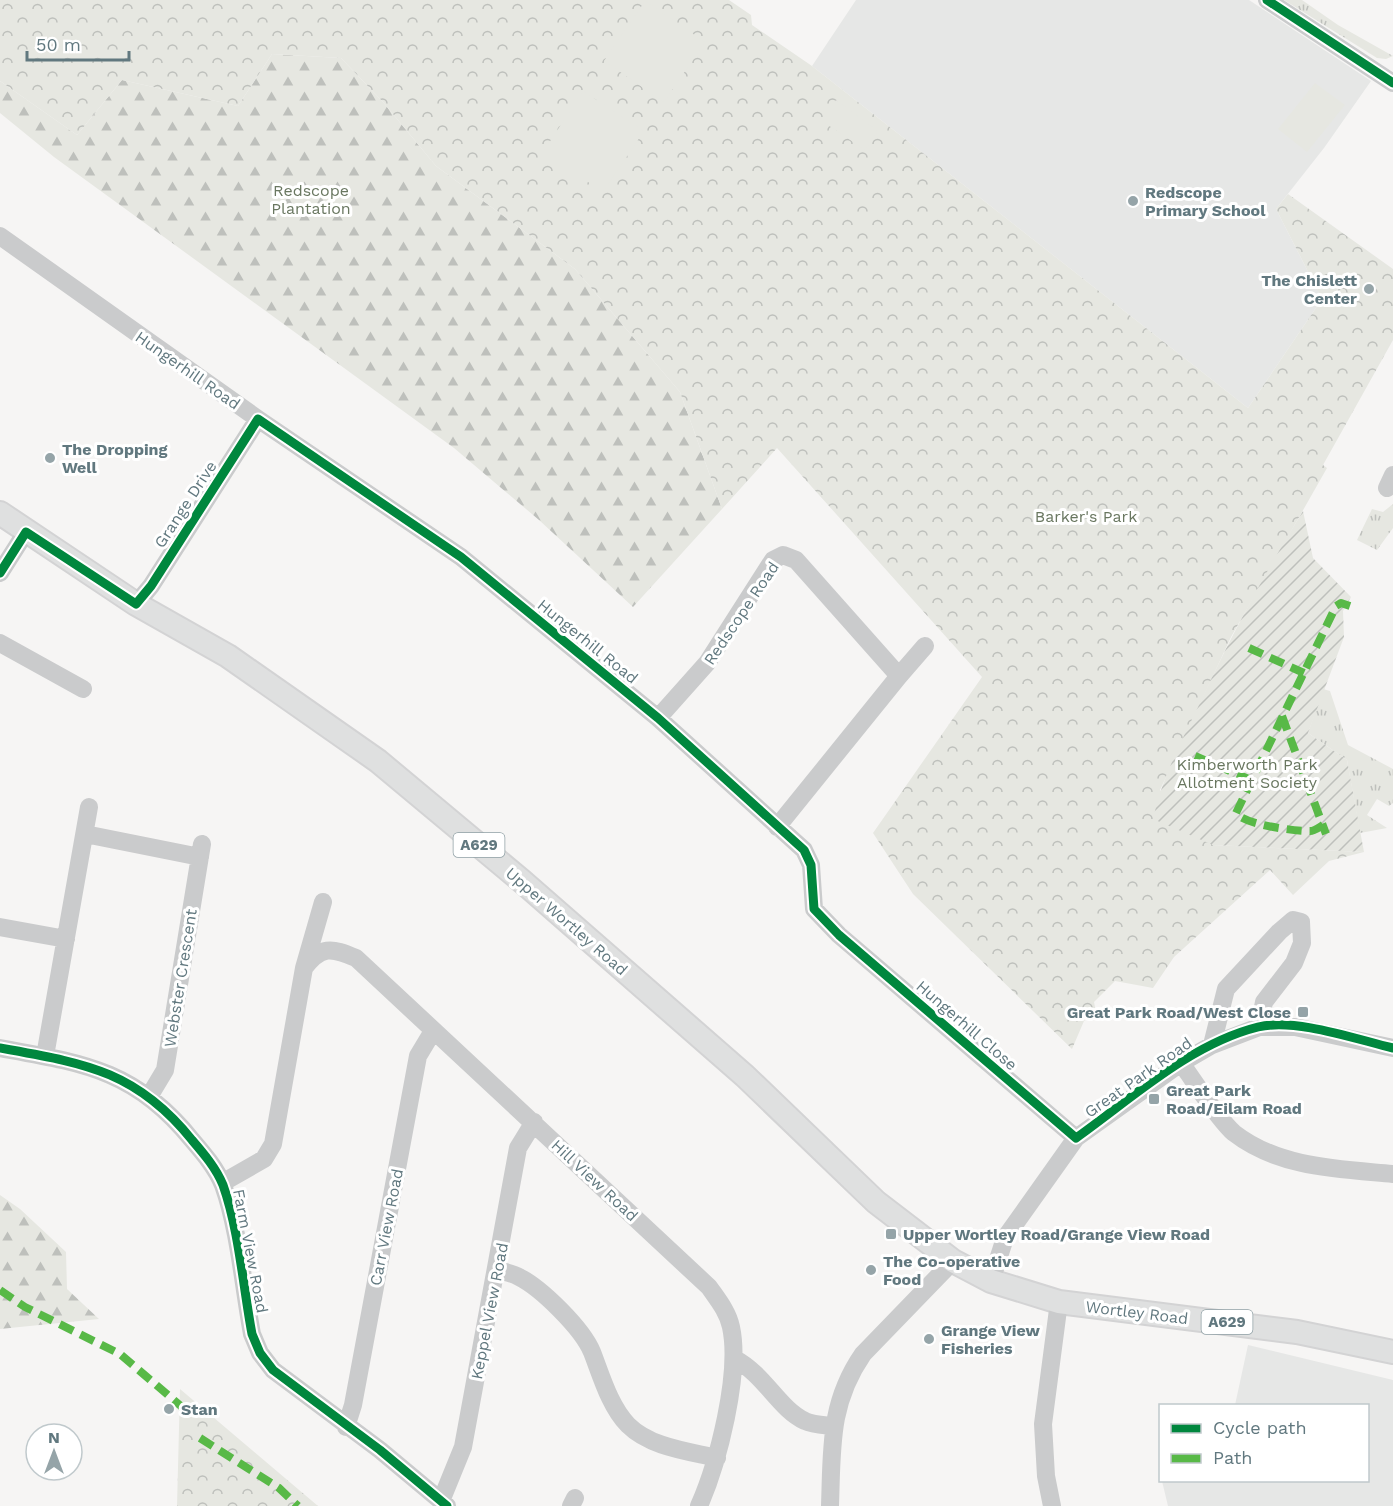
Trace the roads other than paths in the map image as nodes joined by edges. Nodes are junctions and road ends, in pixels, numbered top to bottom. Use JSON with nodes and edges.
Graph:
{"nodes":[{"id":1,"x":1267,"y":0,"type":"edge"},
{"id":2,"x":1392,"y":81,"type":"edge"},
{"id":3,"x":0,"y":236,"type":"edge"},
{"id":4,"x":258,"y":419,"type":"junction"},
{"id":5,"x":0,"y":513,"type":"edge"},
{"id":6,"x":26,"y":532,"type":"junction"},
{"id":7,"x":0,"y":573,"type":"edge"},
{"id":8,"x":136,"y":604,"type":"junction"},
{"id":9,"x":0,"y":643,"type":"edge"},
{"id":10,"x":925,"y":646,"type":"dead end"},
{"id":11,"x":899,"y":676,"type":"junction"},
{"id":12,"x":83,"y":690,"type":"dead end"},
{"id":13,"x":658,"y":718,"type":"junction"},
{"id":14,"x":89,"y":807,"type":"dead end"},
{"id":15,"x":777,"y":827,"type":"junction"},
{"id":16,"x":85,"y":834,"type":"junction"},
{"id":17,"x":323,"y":902,"type":"dead end"},
{"id":18,"x":0,"y":927,"type":"edge"},
{"id":19,"x":839,"y":935,"type":"joint"},
{"id":20,"x":66,"y":939,"type":"junction"},
{"id":21,"x":304,"y":968,"type":"junction"},
{"id":22,"x":1260,"y":1027,"type":"junction"},
{"id":23,"x":433,"y":1031,"type":"junction"},
{"id":24,"x":1212,"y":1045,"type":"junction"},
{"id":25,"x":0,"y":1048,"type":"edge"},
{"id":26,"x":1393,"y":1048,"type":"edge"},
{"id":27,"x":45,"y":1056,"type":"junction"},
{"id":28,"x":1181,"y":1063,"type":"junction"},
{"id":29,"x":150,"y":1095,"type":"junction"},
{"id":30,"x":534,"y":1122,"type":"junction"},
{"id":31,"x":1076,"y":1138,"type":"junction"},
{"id":32,"x":1393,"y":1174,"type":"edge"},
{"id":33,"x":222,"y":1183,"type":"junction"},
{"id":34,"x":953,"y":1261,"type":"junction"},
{"id":35,"x":497,"y":1270,"type":"junction"},
{"id":36,"x":991,"y":1281,"type":"junction"},
{"id":37,"x":1059,"y":1302,"type":"junction"},
{"id":38,"x":1393,"y":1352,"type":"edge"},
{"id":39,"x":735,"y":1359,"type":"junction"},
{"id":40,"x":346,"y":1426,"type":"junction"},
{"id":41,"x":833,"y":1426,"type":"junction"},
{"id":42,"x":717,"y":1458,"type":"junction"},
{"id":43,"x":444,"y":1503,"type":"edge"},
{"id":44,"x":699,"y":1506,"type":"edge"},
{"id":45,"x":830,"y":1506,"type":"edge"},
{"id":46,"x":1052,"y":1506,"type":"edge"}],
"edges":[{"from":1,"to":2,"type":"street"},
{"from":3,"to":4,"type":"street","name":"Hungerhill Road"},
{"from":4,"to":8,"type":"street","name":"Grange Drive"},
{"from":4,"to":13,"type":"street","name":"Hungerhill Road"},
{"from":5,"to":6,"type":"main road","name":"Upper Wortley Road","number":"A629"},
{"from":6,"to":7,"type":"street"},
{"from":6,"to":8,"type":"main road","name":"Upper Wortley Road","number":"A629"},
{"from":8,"to":34,"type":"main road","name":"Upper Wortley Road","number":"A629"},
{"from":9,"to":12,"type":"street"},
{"from":10,"to":11,"type":"street"},
{"from":11,"to":13,"type":"street","name":"Redscope Road"},
{"from":11,"to":15,"type":"street"},
{"from":13,"to":15,"type":"street","name":"Hungerhill Road"},
{"from":14,"to":16,"type":"street"},
{"from":15,"to":19,"type":"street","name":"Hungerhill Road"},
{"from":16,"to":20,"type":"street"},
{"from":16,"to":29,"type":"street","name":"Webster Crescent"},
{"from":17,"to":21,"type":"street"},
{"from":18,"to":20,"type":"street"},
{"from":19,"to":31,"type":"street","name":"Hungerhill Close"},
{"from":20,"to":27,"type":"street"},
{"from":21,"to":23,"type":"street","name":"Hill View Road"},
{"from":21,"to":33,"type":"street"},
{"from":22,"to":24,"type":"street","name":"Great Park Road"},
{"from":22,"to":24,"type":"street"},
{"from":22,"to":26,"type":"street","name":"Great Park Road"},
{"from":23,"to":30,"type":"street","name":"Hill View Road"},
{"from":23,"to":40,"type":"street","name":"Carr View Road"},
{"from":24,"to":28,"type":"street","name":"Great Park Road"},
{"from":25,"to":27,"type":"street","name":"Farm View Road"},
{"from":27,"to":29,"type":"street","name":"Farm View Road"},
{"from":28,"to":31,"type":"street","name":"Great Park Road"},
{"from":28,"to":32,"type":"street"},
{"from":29,"to":33,"type":"street","name":"Farm View Road"},
{"from":30,"to":35,"type":"street","name":"Keppel View Road"},
{"from":30,"to":39,"type":"street","name":"Hill View Road"},
{"from":31,"to":36,"type":"street","name":"Great Park Road"},
{"from":33,"to":40,"type":"street","name":"Farm View Road"},
{"from":34,"to":36,"type":"main road","name":"Upper Wortley Road","number":"A629"},
{"from":34,"to":41,"type":"street"},
{"from":35,"to":42,"type":"street"},
{"from":35,"to":43,"type":"street","name":"Keppel View Road"},
{"from":36,"to":37,"type":"main road","name":"Wortley Road","number":"A629"},
{"from":37,"to":38,"type":"main road","name":"Wortley Road","number":"A629"},
{"from":37,"to":46,"type":"street"},
{"from":39,"to":41,"type":"street"},
{"from":39,"to":42,"type":"street","name":"Hill View Road"},
{"from":40,"to":43,"type":"street","name":"Farm View Road"},
{"from":41,"to":45,"type":"street"},
{"from":42,"to":44,"type":"street","name":"Hill View Road"}]}
